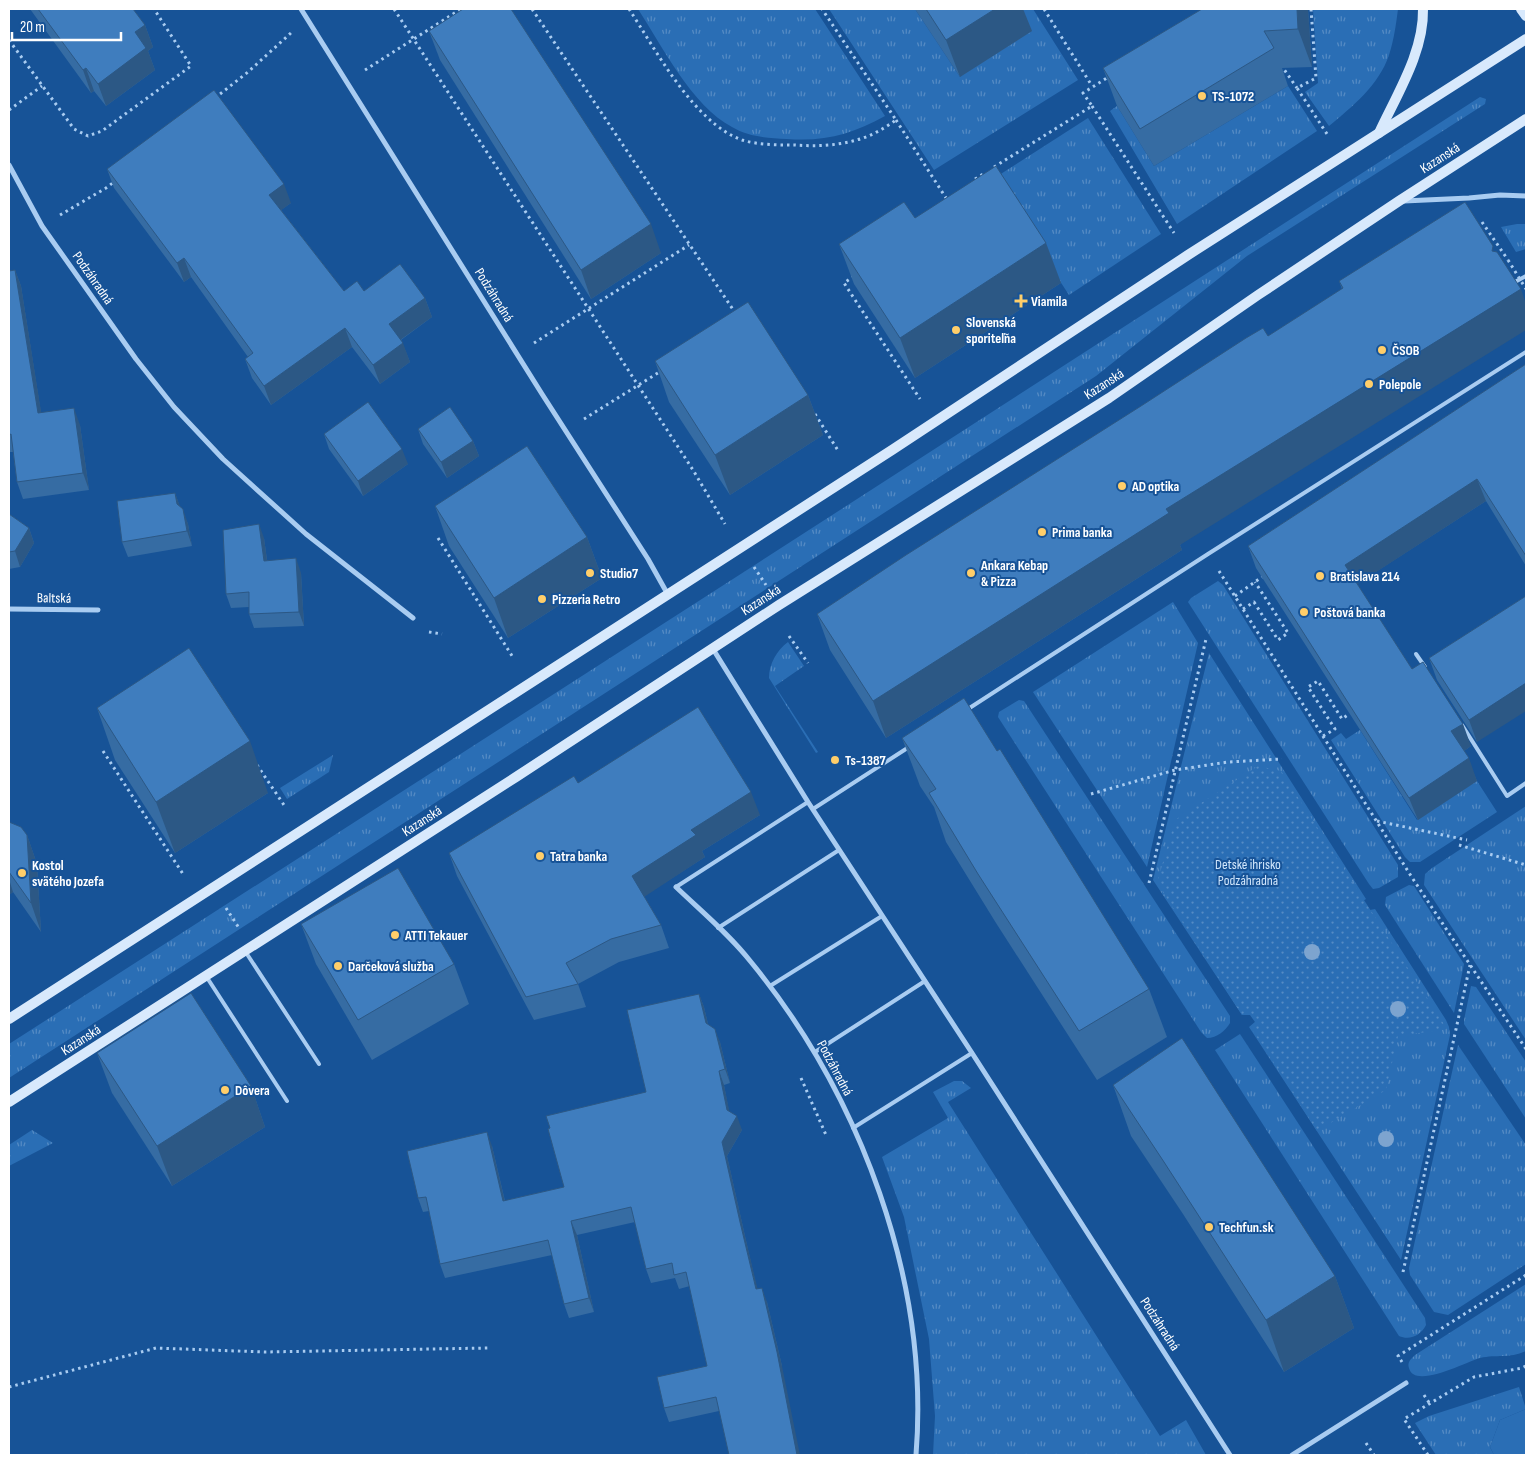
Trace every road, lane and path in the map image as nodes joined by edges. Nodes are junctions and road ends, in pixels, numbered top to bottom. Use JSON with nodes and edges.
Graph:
{"nodes":[{"id":1,"x":154,"y":9,"type":"edge"},
{"id":2,"x":301,"y":9,"type":"edge"},
{"id":3,"x":394,"y":9,"type":"edge"},
{"id":4,"x":461,"y":9,"type":"edge"},
{"id":5,"x":532,"y":9,"type":"edge"},
{"id":6,"x":629,"y":9,"type":"edge"},
{"id":7,"x":822,"y":9,"type":"edge"},
{"id":8,"x":1044,"y":9,"type":"edge"},
{"id":9,"x":1310,"y":9,"type":"edge"},
{"id":10,"x":1424,"y":9,"type":"edge"},
{"id":11,"x":1521,"y":9,"type":"edge"},
{"id":12,"x":1526,"y":16,"type":"edge"},
{"id":13,"x":307,"y":18,"type":"junction"},
{"id":14,"x":413,"y":39,"type":"junction"},
{"id":15,"x":1526,"y":39,"type":"edge"},
{"id":16,"x":9,"y":40,"type":"edge"},
{"id":17,"x":1280,"y":64,"type":"edge"},
{"id":18,"x":1117,"y":71,"type":"edge"},
{"id":19,"x":348,"y":81,"type":"junction"},
{"id":20,"x":42,"y":86,"type":"junction"},
{"id":21,"x":1092,"y":86,"type":"junction"},
{"id":22,"x":1297,"y":88,"type":"junction"},
{"id":23,"x":210,"y":102,"type":"edge"},
{"id":24,"x":1092,"y":106,"type":"junction"},
{"id":25,"x":9,"y":110,"type":"edge"},
{"id":26,"x":1526,"y":118,"type":"edge"},
{"id":27,"x":896,"y":120,"type":"junction"},
{"id":28,"x":1327,"y":134,"type":"dead end"},
{"id":29,"x":1379,"y":134,"type":"junction"},
{"id":30,"x":9,"y":165,"type":"edge"},
{"id":31,"x":121,"y":176,"type":"edge"},
{"id":32,"x":975,"y":179,"type":"edge"},
{"id":33,"x":1526,"y":196,"type":"edge"},
{"id":34,"x":946,"y":198,"type":"edge"},
{"id":35,"x":1399,"y":201,"type":"junction"},
{"id":36,"x":1482,"y":222,"type":"dead end"},
{"id":37,"x":42,"y":226,"type":"junction"},
{"id":38,"x":1174,"y":233,"type":"dead end"},
{"id":39,"x":688,"y":245,"type":"junction"},
{"id":40,"x":858,"y":273,"type":"edge"},
{"id":41,"x":1526,"y":276,"type":"edge"},
{"id":42,"x":1508,"y":285,"type":"edge"},
{"id":43,"x":1526,"y":289,"type":"edge"},
{"id":44,"x":588,"y":309,"type":"junction"},
{"id":45,"x":740,"y":320,"type":"edge"},
{"id":46,"x":1526,"y":352,"type":"edge"},
{"id":47,"x":517,"y":354,"type":"junction"},
{"id":48,"x":662,"y":371,"type":"edge"},
{"id":49,"x":638,"y":386,"type":"junction"},
{"id":50,"x":920,"y":399,"type":"dead end"},
{"id":51,"x":813,"y":411,"type":"dead end"},
{"id":52,"x":566,"y":430,"type":"junction"},
{"id":53,"x":839,"y":452,"type":"dead end"},
{"id":54,"x":725,"y":524,"type":"dead end"},
{"id":55,"x":438,"y":538,"type":"dead end"},
{"id":56,"x":1208,"y":554,"type":"junction"},
{"id":57,"x":753,"y":566,"type":"dead end"},
{"id":58,"x":1262,"y":578,"type":"edge"},
{"id":59,"x":1255,"y":582,"type":"junction"},
{"id":60,"x":767,"y":588,"type":"dead end"},
{"id":61,"x":668,"y":593,"type":"junction"},
{"id":62,"x":1234,"y":596,"type":"junction"},
{"id":63,"x":9,"y":609,"type":"edge"},
{"id":64,"x":1244,"y":609,"type":"junction"},
{"id":65,"x":98,"y":610,"type":"dead end"},
{"id":66,"x":413,"y":618,"type":"dead end"},
{"id":67,"x":789,"y":636,"type":"dead end"},
{"id":68,"x":1206,"y":639,"type":"dead end"},
{"id":69,"x":712,"y":648,"type":"junction"},
{"id":70,"x":1416,"y":654,"type":"dead end"},
{"id":71,"x":514,"y":658,"type":"dead end"},
{"id":72,"x":808,"y":663,"type":"dead end"},
{"id":73,"x":1427,"y":670,"type":"edge"},
{"id":74,"x":964,"y":711,"type":"edge"},
{"id":75,"x":1350,"y":714,"type":"edge"},
{"id":76,"x":1459,"y":720,"type":"edge"},
{"id":77,"x":1323,"y":736,"type":"junction"},
{"id":78,"x":917,"y":742,"type":"edge"},
{"id":79,"x":103,"y":751,"type":"edge"},
{"id":80,"x":1282,"y":759,"type":"dead end"},
{"id":81,"x":256,"y":763,"type":"dead end"},
{"id":82,"x":1176,"y":770,"type":"junction"},
{"id":83,"x":1526,"y":784,"type":"edge"},
{"id":84,"x":1091,"y":794,"type":"dead end"},
{"id":85,"x":808,"y":802,"type":"junction"},
{"id":86,"x":286,"y":808,"type":"dead end"},
{"id":87,"x":813,"y":809,"type":"junction"},
{"id":88,"x":1377,"y":821,"type":"junction"},
{"id":89,"x":1467,"y":840,"type":"dead end"},
{"id":90,"x":1459,"y":845,"type":"dead end"},
{"id":91,"x":840,"y":850,"type":"junction"},
{"id":92,"x":1526,"y":865,"type":"edge"},
{"id":93,"x":183,"y":874,"type":"dead end"},
{"id":94,"x":1149,"y":883,"type":"dead end"},
{"id":95,"x":676,"y":887,"type":"joint"},
{"id":96,"x":225,"y":905,"type":"dead end"},
{"id":97,"x":882,"y":916,"type":"junction"},
{"id":98,"x":718,"y":928,"type":"junction"},
{"id":99,"x":240,"y":929,"type":"dead end"},
{"id":100,"x":245,"y":951,"type":"junction"},
{"id":101,"x":1470,"y":964,"type":"junction"},
{"id":102,"x":206,"y":976,"type":"junction"},
{"id":103,"x":925,"y":981,"type":"junction"},
{"id":104,"x":770,"y":986,"type":"junction"},
{"id":105,"x":9,"y":1019,"type":"edge"},
{"id":106,"x":1526,"y":1049,"type":"edge"},
{"id":107,"x":815,"y":1052,"type":"junction"},
{"id":108,"x":972,"y":1053,"type":"junction"},
{"id":109,"x":318,"y":1064,"type":"dead end"},
{"id":110,"x":287,"y":1101,"type":"dead end"},
{"id":111,"x":9,"y":1102,"type":"edge"},
{"id":112,"x":853,"y":1128,"type":"junction"},
{"id":113,"x":1403,"y":1272,"type":"dead end"},
{"id":114,"x":1526,"y":1275,"type":"edge"},
{"id":115,"x":488,"y":1348,"type":"dead end"},
{"id":116,"x":1398,"y":1356,"type":"dead end"},
{"id":117,"x":1526,"y":1366,"type":"edge"},
{"id":118,"x":1406,"y":1383,"type":"dead end"},
{"id":119,"x":9,"y":1387,"type":"edge"},
{"id":120,"x":1366,"y":1443,"type":"dead end"},
{"id":121,"x":916,"y":1455,"type":"edge"},
{"id":122,"x":1230,"y":1455,"type":"edge"},
{"id":123,"x":1292,"y":1455,"type":"edge"},
{"id":124,"x":1374,"y":1455,"type":"edge"},
{"id":125,"x":1428,"y":1455,"type":"edge"}],
"edges":[{"from":1,"to":20,"type":"path"},
{"from":2,"to":13,"type":"street","name":"Podzáhradná"},
{"from":3,"to":14,"type":"path"},
{"from":4,"to":14,"type":"path"},
{"from":5,"to":39,"type":"path"},
{"from":6,"to":27,"type":"path"},
{"from":7,"to":27,"type":"path"},
{"from":8,"to":21,"type":"path"},
{"from":9,"to":22,"type":"path"},
{"from":10,"to":29,"type":"main road"},
{"from":11,"to":12,"type":"main road"},
{"from":13,"to":19,"type":"street","name":"Podzáhradná"},
{"from":13,"to":23,"type":"path"},
{"from":14,"to":19,"type":"path"},
{"from":14,"to":44,"type":"path"},
{"from":15,"to":29,"type":"main road"},
{"from":16,"to":20,"type":"path"},
{"from":17,"to":22,"type":"path"},
{"from":18,"to":21,"type":"path"},
{"from":19,"to":47,"type":"street","name":"Podzáhradná"},
{"from":20,"to":25,"type":"path"},
{"from":21,"to":24,"type":"path"},
{"from":22,"to":28,"type":"path"},
{"from":24,"to":32,"type":"path"},
{"from":24,"to":38,"type":"path"},
{"from":26,"to":35,"type":"main road","name":"Kazanská"},
{"from":27,"to":34,"type":"path"},
{"from":29,"to":61,"type":"main road"},
{"from":30,"to":37,"type":"street","name":"Podzáhradná"},
{"from":31,"to":37,"type":"path"},
{"from":33,"to":35,"type":"street"},
{"from":35,"to":69,"type":"main road","name":"Kazanská"},
{"from":36,"to":43,"type":"path","bridge":true},
{"from":37,"to":66,"type":"street","name":"Podzáhradná"},
{"from":39,"to":44,"type":"path"},
{"from":39,"to":45,"type":"path"},
{"from":40,"to":50,"type":"path"},
{"from":41,"to":42,"type":"lane"},
{"from":44,"to":47,"type":"path"},
{"from":44,"to":49,"type":"path"},
{"from":46,"to":56,"type":"lane"},
{"from":47,"to":52,"type":"street","name":"Podzáhradná"},
{"from":48,"to":49,"type":"path"},
{"from":49,"to":52,"type":"path"},
{"from":49,"to":54,"type":"path"},
{"from":51,"to":53,"type":"path"},
{"from":52,"to":61,"type":"street","name":"Podzáhradná"},
{"from":55,"to":71,"type":"path"},
{"from":56,"to":62,"type":"path"},
{"from":56,"to":74,"type":"lane"},
{"from":57,"to":60,"type":"path"},
{"from":58,"to":59,"type":"path"},
{"from":59,"to":62,"type":"path"},
{"from":59,"to":64,"type":"path"},
{"from":61,"to":105,"type":"main road"},
{"from":62,"to":64,"type":"path"},
{"from":63,"to":65,"type":"street","name":"Baltská"},
{"from":64,"to":77,"type":"path"},
{"from":67,"to":72,"type":"path"},
{"from":68,"to":82,"type":"path"},
{"from":69,"to":85,"type":"street","name":"Podzáhradná"},
{"from":69,"to":100,"type":"main road","name":"Kazanská"},
{"from":70,"to":73,"type":"lane"},
{"from":75,"to":77,"type":"path"},
{"from":76,"to":83,"type":"lane"},
{"from":77,"to":88,"type":"path"},
{"from":78,"to":87,"type":"lane"},
{"from":79,"to":93,"type":"path"},
{"from":80,"to":82,"type":"path"},
{"from":81,"to":86,"type":"path"},
{"from":82,"to":84,"type":"path"},
{"from":82,"to":94,"type":"path"},
{"from":85,"to":87,"type":"street","name":"Podzáhradná"},
{"from":85,"to":95,"type":"lane","name":"Podzáhradná"},
{"from":87,"to":91,"type":"street","name":"Podzáhradná"},
{"from":88,"to":89,"type":"path"},
{"from":88,"to":101,"type":"path"},
{"from":90,"to":92,"type":"path"},
{"from":91,"to":97,"type":"street","name":"Podzáhradná"},
{"from":91,"to":98,"type":"lane"},
{"from":95,"to":98,"type":"street","name":"Podzáhradná"},
{"from":96,"to":99,"type":"path"},
{"from":97,"to":103,"type":"street","name":"Podzáhradná"},
{"from":97,"to":104,"type":"lane"},
{"from":98,"to":104,"type":"street","name":"Podzáhradná"},
{"from":100,"to":102,"type":"main road","name":"Kazanská"},
{"from":100,"to":109,"type":"lane"},
{"from":101,"to":106,"type":"path"},
{"from":101,"to":113,"type":"path"},
{"from":102,"to":110,"type":"lane"},
{"from":102,"to":111,"type":"main road","name":"Kazanská"},
{"from":103,"to":107,"type":"lane"},
{"from":103,"to":108,"type":"street","name":"Podzáhradná"},
{"from":104,"to":107,"type":"street","name":"Podzáhradná"},
{"from":107,"to":112,"type":"street","name":"Podzáhradná"},
{"from":108,"to":112,"type":"lane"},
{"from":108,"to":122,"type":"street","name":"Podzáhradná"},
{"from":112,"to":121,"type":"street","name":"Podzáhradná"},
{"from":114,"to":116,"type":"path"},
{"from":115,"to":119,"type":"path"},
{"from":117,"to":125,"type":"path"},
{"from":118,"to":123,"type":"street"},
{"from":120,"to":124,"type":"path"}]}
